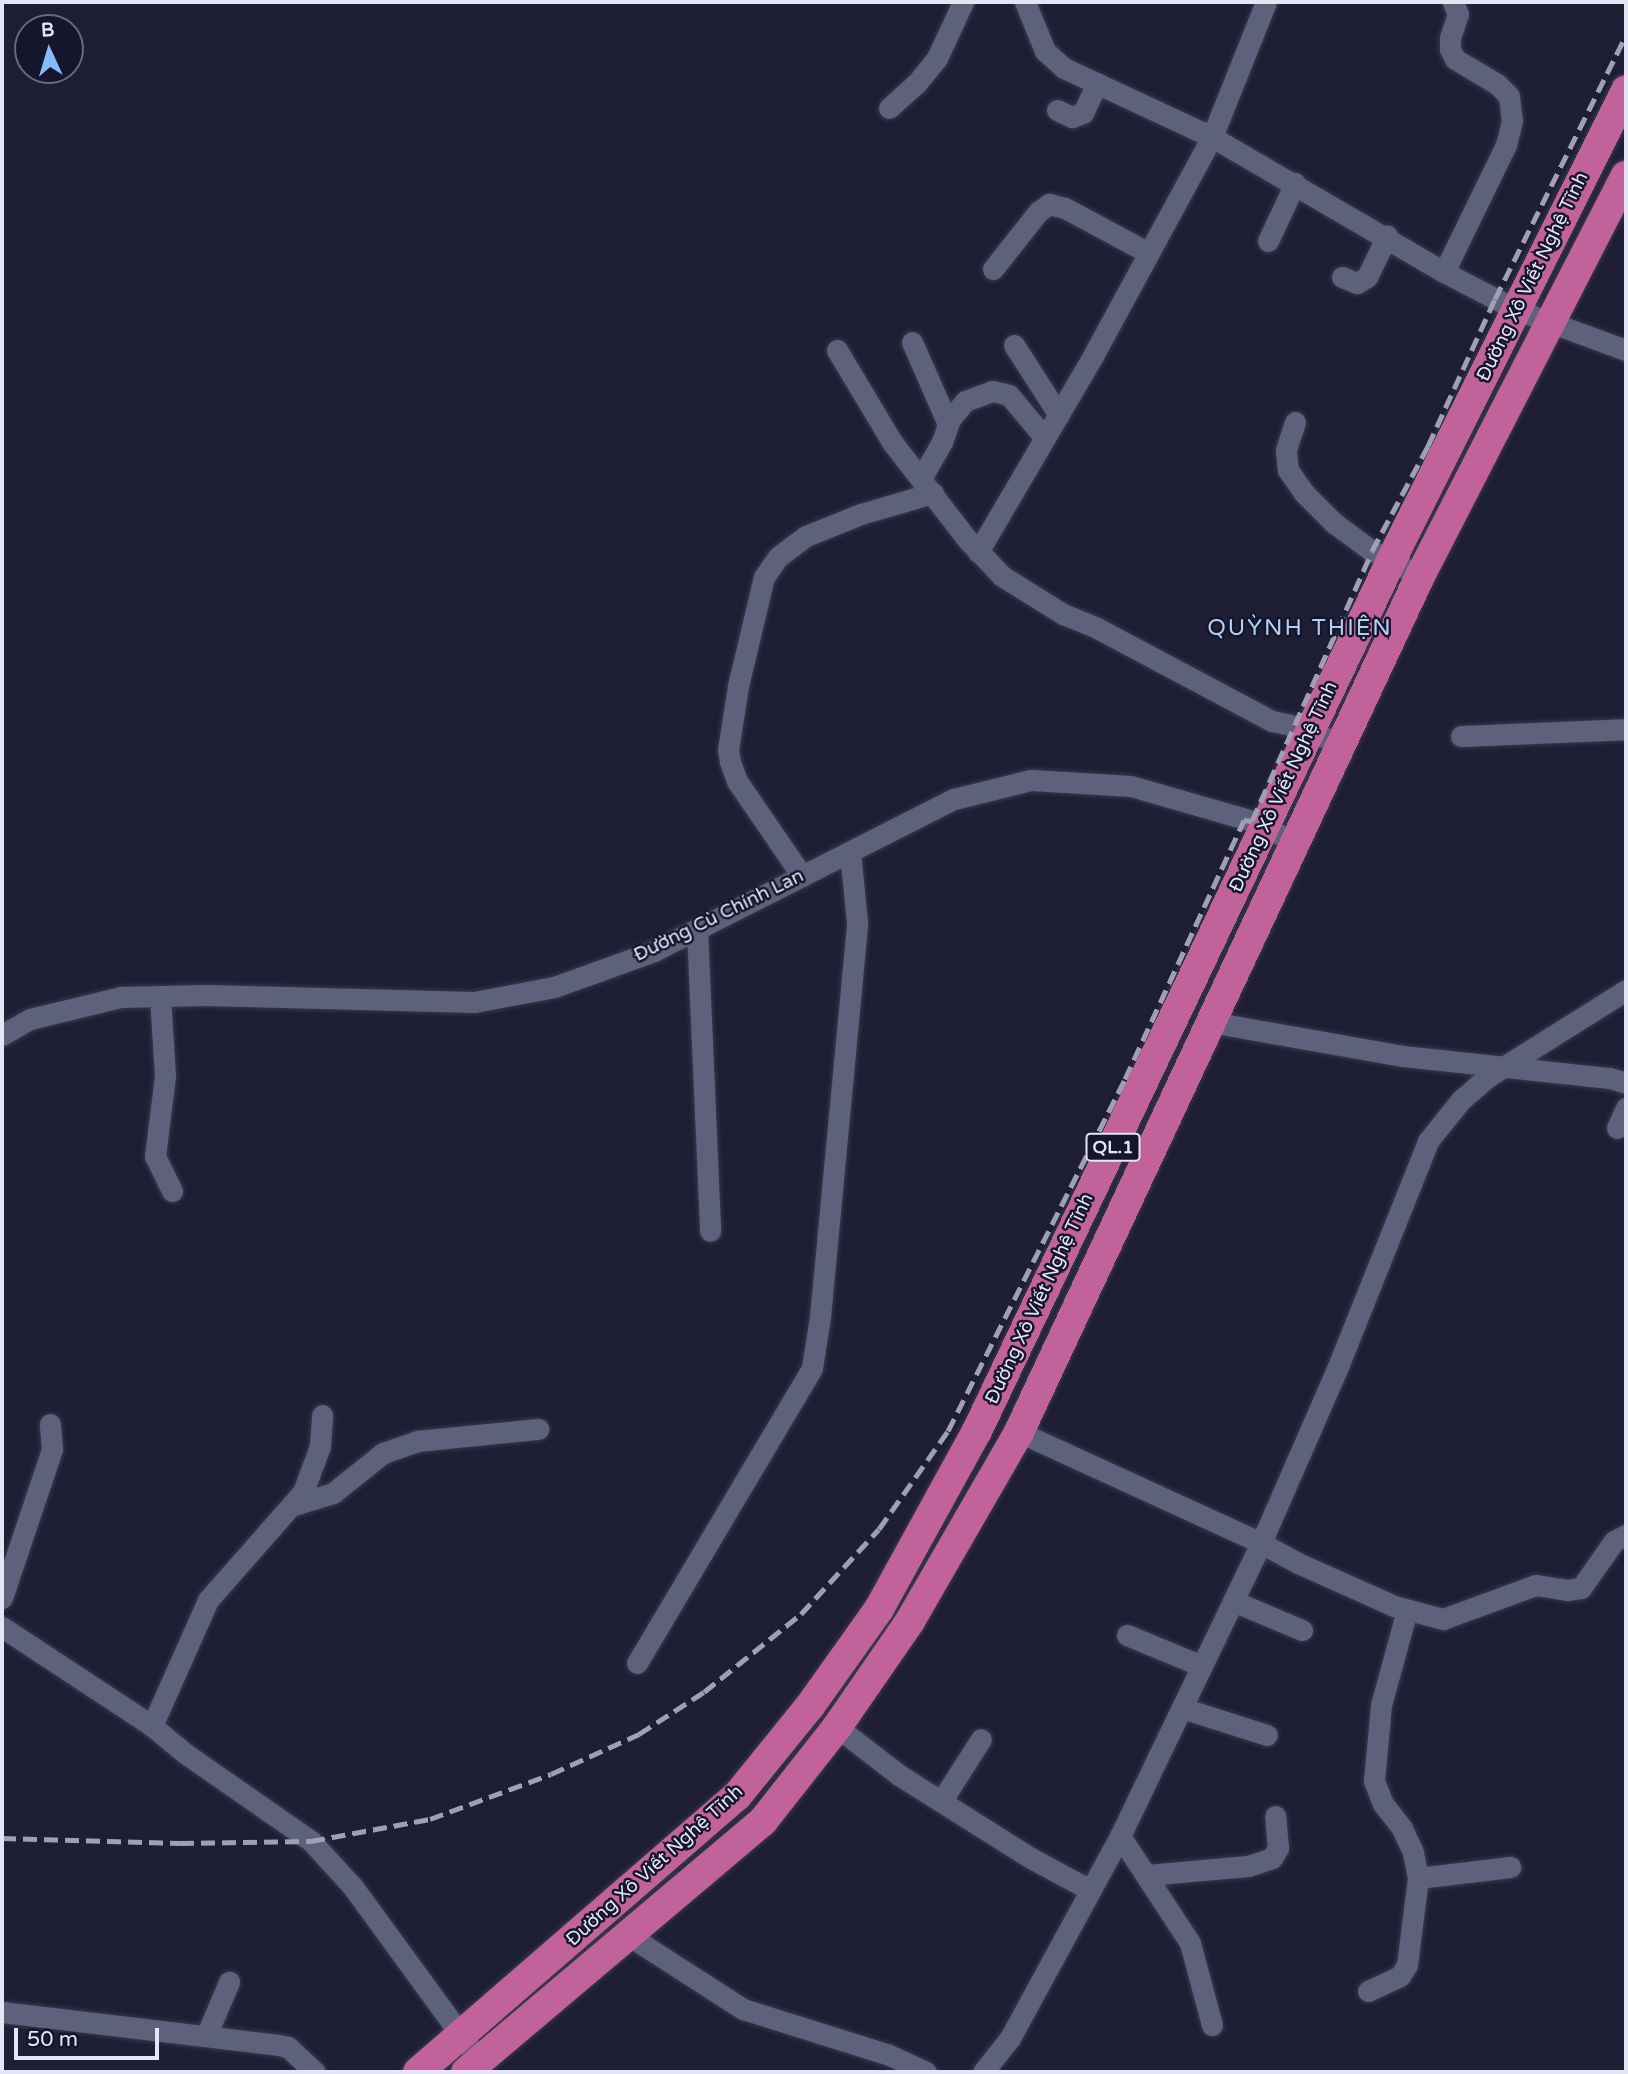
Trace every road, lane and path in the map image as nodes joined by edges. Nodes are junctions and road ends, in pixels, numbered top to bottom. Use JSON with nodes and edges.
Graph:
{"nodes":[{"id":1,"x":962,"y":2,"type":"edge"},
{"id":2,"x":1025,"y":2,"type":"edge"},
{"id":3,"x":1266,"y":2,"type":"edge"},
{"id":4,"x":1454,"y":2,"type":"edge"},
{"id":5,"x":1097,"y":83,"type":"junction"},
{"id":6,"x":1626,"y":90,"type":"edge"},
{"id":7,"x":889,"y":108,"type":"dead end"},
{"id":8,"x":1057,"y":110,"type":"dead end"},
{"id":9,"x":1212,"y":137,"type":"junction"},
{"id":10,"x":1626,"y":176,"type":"edge"},
{"id":11,"x":1295,"y":183,"type":"junction"},
{"id":12,"x":1387,"y":236,"type":"junction"},
{"id":13,"x":1268,"y":241,"type":"dead end"},
{"id":14,"x":1149,"y":253,"type":"junction"},
{"id":15,"x":992,"y":269,"type":"dead end"},
{"id":16,"x":1444,"y":272,"type":"junction"},
{"id":17,"x":1342,"y":277,"type":"dead end"},
{"id":18,"x":1517,"y":310,"type":"junction"},
{"id":19,"x":1552,"y":323,"type":"junction"},
{"id":20,"x":912,"y":342,"type":"dead end"},
{"id":21,"x":1014,"y":345,"type":"dead end"},
{"id":22,"x":837,"y":350,"type":"dead end"},
{"id":23,"x":1626,"y":350,"type":"edge"},
{"id":24,"x":1059,"y":415,"type":"junction"},
{"id":25,"x":1295,"y":422,"type":"dead end"},
{"id":26,"x":948,"y":424,"type":"junction"},
{"id":27,"x":1045,"y":438,"type":"junction"},
{"id":28,"x":928,"y":485,"type":"junction"},
{"id":29,"x":978,"y":552,"type":"junction"},
{"id":30,"x":1391,"y":561,"type":"junction"},
{"id":31,"x":1420,"y":576,"type":"junction"},
{"id":32,"x":1626,"y":729,"type":"edge"},
{"id":33,"x":1311,"y":730,"type":"junction"},
{"id":34,"x":1461,"y":736,"type":"dead end"},
{"id":35,"x":1340,"y":744,"type":"junction"},
{"id":36,"x":1265,"y":827,"type":"junction"},
{"id":37,"x":1293,"y":842,"type":"junction"},
{"id":38,"x":850,"y":852,"type":"junction"},
{"id":39,"x":802,"y":876,"type":"junction"},
{"id":40,"x":697,"y":929,"type":"junction"},
{"id":41,"x":1626,"y":990,"type":"edge"},
{"id":42,"x":160,"y":996,"type":"junction"},
{"id":43,"x":1210,"y":1022,"type":"junction"},
{"id":44,"x":2,"y":1035,"type":"edge"},
{"id":45,"x":1506,"y":1067,"type":"junction"},
{"id":46,"x":1626,"y":1083,"type":"edge"},
{"id":47,"x":1626,"y":1108,"type":"edge"},
{"id":48,"x":1617,"y":1128,"type":"dead end"},
{"id":49,"x":172,"y":1191,"type":"dead end"},
{"id":50,"x":710,"y":1231,"type":"dead end"},
{"id":51,"x":322,"y":1416,"type":"dead end"},
{"id":52,"x":50,"y":1424,"type":"dead end"},
{"id":53,"x":538,"y":1429,"type":"dead end"},
{"id":54,"x":1018,"y":1432,"type":"junction"},
{"id":55,"x":294,"y":1505,"type":"junction"},
{"id":56,"x":1626,"y":1535,"type":"edge"},
{"id":57,"x":1261,"y":1543,"type":"junction"},
{"id":58,"x":2,"y":1598,"type":"edge"},
{"id":59,"x":1233,"y":1601,"type":"junction"},
{"id":60,"x":1407,"y":1610,"type":"junction"},
{"id":61,"x":2,"y":1627,"type":"edge"},
{"id":62,"x":1302,"y":1630,"type":"dead end"},
{"id":63,"x":1127,"y":1635,"type":"dead end"},
{"id":64,"x":637,"y":1663,"type":"dead end"},
{"id":65,"x":1202,"y":1666,"type":"junction"},
{"id":66,"x":1182,"y":1708,"type":"junction"},
{"id":67,"x":152,"y":1727,"type":"junction"},
{"id":68,"x":836,"y":1727,"type":"junction"},
{"id":69,"x":1266,"y":1735,"type":"dead end"},
{"id":70,"x":981,"y":1739,"type":"dead end"},
{"id":71,"x":942,"y":1800,"type":"junction"},
{"id":72,"x":1275,"y":1816,"type":"dead end"},
{"id":73,"x":1120,"y":1836,"type":"junction"},
{"id":74,"x":1510,"y":1867,"type":"dead end"},
{"id":75,"x":1147,"y":1875,"type":"junction"},
{"id":76,"x":1418,"y":1878,"type":"junction"},
{"id":77,"x":1090,"y":1890,"type":"junction"},
{"id":78,"x":628,"y":1935,"type":"junction"},
{"id":79,"x":229,"y":1982,"type":"dead end"},
{"id":80,"x":1368,"y":1991,"type":"dead end"},
{"id":81,"x":2,"y":2012,"type":"edge"},
{"id":82,"x":1212,"y":2025,"type":"dead end"},
{"id":83,"x":206,"y":2036,"type":"junction"},
{"id":84,"x":463,"y":2037,"type":"junction"},
{"id":85,"x":473,"y":2067,"type":"edge"},
{"id":86,"x":315,"y":2072,"type":"edge"},
{"id":87,"x":418,"y":2072,"type":"edge"},
{"id":88,"x":926,"y":2072,"type":"edge"},
{"id":89,"x":983,"y":2072,"type":"edge"}],
"edges":[{"from":1,"to":7,"type":"street"},
{"from":2,"to":5,"type":"street"},
{"from":3,"to":9,"type":"street"},
{"from":4,"to":16,"type":"street"},
{"from":5,"to":8,"type":"street"},
{"from":5,"to":9,"type":"street"},
{"from":6,"to":18,"type":"highway","name":"Đường Xô Viết Nghệ Tĩnh","number":"QL.1"},
{"from":9,"to":11,"type":"street"},
{"from":9,"to":14,"type":"street"},
{"from":10,"to":19,"type":"highway","name":"Đường Xô Viết Nghệ Tĩnh","number":"QL.1"},
{"from":11,"to":12,"type":"street"},
{"from":11,"to":13,"type":"street"},
{"from":12,"to":16,"type":"street"},
{"from":12,"to":17,"type":"street"},
{"from":14,"to":15,"type":"street"},
{"from":14,"to":24,"type":"street"},
{"from":16,"to":18,"type":"street"},
{"from":18,"to":19,"type":"street"},
{"from":18,"to":30,"type":"highway","name":"Đường Xô Viết Nghệ Tĩnh","number":"QL.1"},
{"from":19,"to":23,"type":"street"},
{"from":19,"to":31,"type":"highway","name":"Đường Xô Viết Nghệ Tĩnh","number":"QL.1"},
{"from":20,"to":26,"type":"street"},
{"from":21,"to":24,"type":"street"},
{"from":22,"to":28,"type":"street"},
{"from":24,"to":27,"type":"street"},
{"from":25,"to":30,"type":"street"},
{"from":26,"to":27,"type":"street"},
{"from":26,"to":28,"type":"street"},
{"from":27,"to":29,"type":"street"},
{"from":28,"to":29,"type":"street"},
{"from":28,"to":39,"type":"street"},
{"from":29,"to":33,"type":"street"},
{"from":30,"to":31,"type":"street"},
{"from":30,"to":33,"type":"highway","name":"Đường Xô Viết Nghệ Tĩnh","number":"QL.1"},
{"from":31,"to":35,"type":"highway","name":"Đường Xô Viết Nghệ Tĩnh","number":"QL.1"},
{"from":32,"to":34,"type":"street"},
{"from":33,"to":35,"type":"street"},
{"from":33,"to":36,"type":"highway","name":"Đường Xô Viết Nghệ Tĩnh","number":"QL.1"},
{"from":35,"to":37,"type":"highway","name":"Đường Xô Viết Nghệ Tĩnh","number":"QL.1"},
{"from":36,"to":37,"type":"street","name":"Đường Cù Chính Lan"},
{"from":36,"to":38,"type":"street","name":"Đường Cù Chính Lan"},
{"from":36,"to":84,"type":"highway","name":"Đường Xô Viết Nghệ Tĩnh","number":"QL.1"},
{"from":37,"to":43,"type":"highway","name":"Đường Xô Viết Nghệ Tĩnh","number":"QL.1"},
{"from":38,"to":39,"type":"street","name":"Đường Cù Chính Lan"},
{"from":38,"to":64,"type":"street"},
{"from":39,"to":40,"type":"street","name":"Đường Cù Chính Lan"},
{"from":40,"to":42,"type":"street","name":"Đường Cù Chính Lan"},
{"from":40,"to":50,"type":"street"},
{"from":41,"to":45,"type":"street"},
{"from":42,"to":44,"type":"street","name":"Đường Cù Chính Lan"},
{"from":42,"to":49,"type":"street"},
{"from":43,"to":45,"type":"street"},
{"from":43,"to":54,"type":"highway","name":"Đường Xô Viết Nghệ Tĩnh","number":"QL.1"},
{"from":45,"to":46,"type":"street"},
{"from":45,"to":57,"type":"street"},
{"from":47,"to":48,"type":"street"},
{"from":51,"to":55,"type":"street"},
{"from":52,"to":58,"type":"street"},
{"from":53,"to":55,"type":"street"},
{"from":54,"to":57,"type":"street"},
{"from":54,"to":68,"type":"highway","name":"Đường Xô Viết Nghệ Tĩnh","number":"QL.1"},
{"from":55,"to":67,"type":"street"},
{"from":56,"to":60,"type":"street"},
{"from":57,"to":59,"type":"street"},
{"from":57,"to":60,"type":"street"},
{"from":59,"to":62,"type":"street"},
{"from":59,"to":65,"type":"street"},
{"from":60,"to":76,"type":"street"},
{"from":61,"to":67,"type":"street"},
{"from":63,"to":65,"type":"street"},
{"from":65,"to":66,"type":"street"},
{"from":66,"to":69,"type":"street"},
{"from":66,"to":73,"type":"street"},
{"from":67,"to":84,"type":"street"},
{"from":68,"to":71,"type":"street"},
{"from":68,"to":78,"type":"highway","name":"Đường Xô Viết Nghệ Tĩnh","number":"QL.1"},
{"from":70,"to":71,"type":"street"},
{"from":71,"to":77,"type":"street"},
{"from":72,"to":75,"type":"street"},
{"from":73,"to":75,"type":"street"},
{"from":73,"to":77,"type":"street"},
{"from":74,"to":76,"type":"street"},
{"from":75,"to":82,"type":"street"},
{"from":76,"to":80,"type":"street"},
{"from":77,"to":89,"type":"street"},
{"from":78,"to":85,"type":"highway","name":"Đường Xô Viết Nghệ Tĩnh","number":"QL.1"},
{"from":78,"to":88,"type":"street"},
{"from":79,"to":83,"type":"street"},
{"from":81,"to":83,"type":"street"},
{"from":83,"to":86,"type":"street"},
{"from":84,"to":85,"type":"street"},
{"from":84,"to":87,"type":"highway","name":"Đường Xô Viết Nghệ Tĩnh","number":"QL.1"}]}
